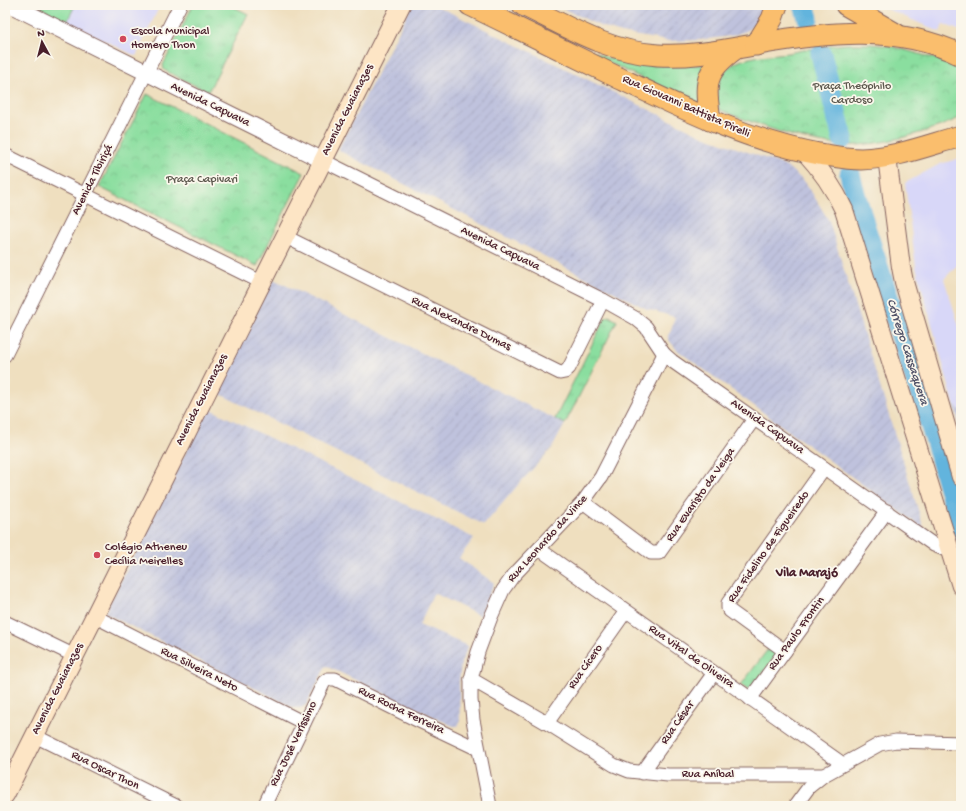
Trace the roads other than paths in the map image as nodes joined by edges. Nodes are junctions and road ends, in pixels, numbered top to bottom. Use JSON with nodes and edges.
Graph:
{"nodes":[{"id":1,"x":11,"y":5,"type":"edge"},
{"id":2,"x":180,"y":5,"type":"edge"},
{"id":3,"x":401,"y":5,"type":"edge"},
{"id":4,"x":470,"y":5,"type":"edge"},
{"id":5,"x":522,"y":5,"type":"edge"},
{"id":6,"x":777,"y":5,"type":"edge"},
{"id":7,"x":846,"y":5,"type":"edge"},
{"id":8,"x":903,"y":38,"type":"junction"},
{"id":9,"x":756,"y":45,"type":"junction"},
{"id":10,"x":735,"y":49,"type":"junction"},
{"id":11,"x":961,"y":55,"type":"edge"},
{"id":12,"x":146,"y":73,"type":"junction"},
{"id":13,"x":710,"y":120,"type":"junction"},
{"id":14,"x":960,"y":136,"type":"edge"},
{"id":15,"x":804,"y":151,"type":"junction"},
{"id":16,"x":5,"y":155,"type":"edge"},
{"id":17,"x":887,"y":157,"type":"junction"},
{"id":18,"x":322,"y":160,"type":"junction"},
{"id":19,"x":85,"y":195,"type":"junction"},
{"id":20,"x":284,"y":236,"type":"junction"},
{"id":21,"x":261,"y":282,"type":"junction"},
{"id":22,"x":604,"y":300,"type":"junction"},
{"id":23,"x":664,"y":354,"type":"junction"},
{"id":24,"x":5,"y":356,"type":"edge"},
{"id":25,"x":754,"y":419,"type":"junction"},
{"id":26,"x":824,"y":468,"type":"junction"},
{"id":27,"x":961,"y":477,"type":"edge"},
{"id":28,"x":583,"y":502,"type":"junction"},
{"id":29,"x":887,"y":511,"type":"junction"},
{"id":30,"x":539,"y":549,"type":"junction"},
{"id":31,"x":951,"y":552,"type":"junction"},
{"id":32,"x":961,"y":586,"type":"edge"},
{"id":33,"x":626,"y":611,"type":"junction"},
{"id":34,"x":94,"y":616,"type":"junction"},
{"id":35,"x":5,"y":622,"type":"edge"},
{"id":36,"x":785,"y":651,"type":"junction"},
{"id":37,"x":74,"y":656,"type":"junction"},
{"id":38,"x":714,"y":673,"type":"junction"},
{"id":39,"x":471,"y":679,"type":"junction"},
{"id":40,"x":324,"y":682,"type":"joint"},
{"id":41,"x":750,"y":699,"type":"junction"},
{"id":42,"x":304,"y":723,"type":"junction"},
{"id":43,"x":547,"y":723,"type":"junction"},
{"id":44,"x":35,"y":736,"type":"junction"},
{"id":45,"x":961,"y":743,"type":"edge"},
{"id":46,"x":478,"y":749,"type":"junction"},
{"id":47,"x":843,"y":764,"type":"junction"},
{"id":48,"x":642,"y":773,"type":"junction"},
{"id":49,"x":824,"y":775,"type":"junction"},
{"id":50,"x":5,"y":795,"type":"edge"},
{"id":51,"x":176,"y":806,"type":"edge"},
{"id":52,"x":264,"y":806,"type":"edge"},
{"id":53,"x":490,"y":806,"type":"edge"},
{"id":54,"x":795,"y":806,"type":"edge"}],
"edges":[{"from":1,"to":12,"type":"street","name":"Avenida Capuava"},
{"from":2,"to":12,"type":"street","name":"Avenida Tibiriçá"},
{"from":3,"to":18,"type":"main road","name":"Avenida Guaianazes"},
{"from":4,"to":13,"type":"highway","name":"Rua Giovanni Battista Pirelli"},
{"from":5,"to":10,"type":"highway"},
{"from":6,"to":9,"type":"highway"},
{"from":7,"to":8,"type":"highway"},
{"from":8,"to":9,"type":"highway"},
{"from":8,"to":11,"type":"highway"},
{"from":9,"to":10,"type":"highway"},
{"from":10,"to":13,"type":"highway"},
{"from":12,"to":18,"type":"street","name":"Avenida Capuava"},
{"from":12,"to":19,"type":"street","name":"Avenida Tibiriçá"},
{"from":13,"to":15,"type":"highway","name":"Rua Giovanni Battista Pirelli"},
{"from":14,"to":17,"type":"highway","name":"Rua Giovanni Battista Pirelli"},
{"from":15,"to":17,"type":"highway","name":"Rua Giovanni Battista Pirelli"},
{"from":15,"to":31,"type":"main road"},
{"from":16,"to":19,"type":"street"},
{"from":17,"to":27,"type":"main road"},
{"from":18,"to":20,"type":"main road","name":"Avenida Guaianazes"},
{"from":18,"to":22,"type":"street","name":"Avenida Capuava"},
{"from":19,"to":21,"type":"street"},
{"from":19,"to":24,"type":"street","name":"Avenida Tibiriçá"},
{"from":20,"to":21,"type":"main road","name":"Avenida Guaianazes"},
{"from":20,"to":22,"type":"street","name":"Rua Alexandre Dumas"},
{"from":21,"to":34,"type":"main road","name":"Avenida Guaianazes"},
{"from":22,"to":23,"type":"street","name":"Avenida Capuava"},
{"from":23,"to":25,"type":"street","name":"Avenida Capuava"},
{"from":23,"to":28,"type":"street","name":"Rua Leonardo da Vince"},
{"from":25,"to":26,"type":"street","name":"Avenida Capuava"},
{"from":25,"to":28,"type":"street","name":"Rua Evaristo da Veiga"},
{"from":26,"to":29,"type":"street","name":"Avenida Capuava"},
{"from":26,"to":36,"type":"street","name":"Rua Fidelino de Figueiredo"},
{"from":28,"to":30,"type":"street","name":"Rua Leonardo da Vince"},
{"from":29,"to":31,"type":"street","name":"Avenida Capuava"},
{"from":29,"to":36,"type":"street","name":"Rua Paulo Frontin"},
{"from":30,"to":33,"type":"street","name":"Rua Vital de Oliveira"},
{"from":30,"to":39,"type":"street","name":"Rua Leonardo da Vince"},
{"from":31,"to":32,"type":"main road"},
{"from":33,"to":38,"type":"street","name":"Rua Vital de Oliveira"},
{"from":33,"to":43,"type":"street","name":"Rua Cícero"},
{"from":34,"to":37,"type":"main road","name":"Avenida Guaianazes"},
{"from":34,"to":42,"type":"street","name":"Rua Silveira Neto"},
{"from":35,"to":37,"type":"street"},
{"from":36,"to":41,"type":"street","name":"Rua Paulo Frontin"},
{"from":37,"to":44,"type":"main road","name":"Avenida Guaianazes"},
{"from":38,"to":41,"type":"street","name":"Rua Vital de Oliveira"},
{"from":38,"to":48,"type":"street","name":"Rua César"},
{"from":39,"to":43,"type":"street","name":"Rua Aníbal"},
{"from":39,"to":46,"type":"street","name":"Rua Leonardo da Vince"},
{"from":40,"to":42,"type":"street","name":"Rua José Veríssimo"},
{"from":40,"to":46,"type":"street","name":"Rua Rocha Ferreira"},
{"from":41,"to":47,"type":"street","name":"Rua Vital de Oliveira"},
{"from":42,"to":52,"type":"street","name":"Rua José Veríssimo"},
{"from":43,"to":48,"type":"street","name":"Rua Aníbal"},
{"from":44,"to":50,"type":"main road","name":"Avenida Guaianazes"},
{"from":44,"to":51,"type":"street","name":"Rua Oscar Thon"},
{"from":45,"to":47,"type":"street","name":"Rua Aníbal"},
{"from":46,"to":53,"type":"street","name":"Rua Leonardo da Vince"},
{"from":47,"to":49,"type":"street","name":"Rua Aníbal"},
{"from":48,"to":49,"type":"street","name":"Rua Aníbal"},
{"from":49,"to":54,"type":"street"}]}
